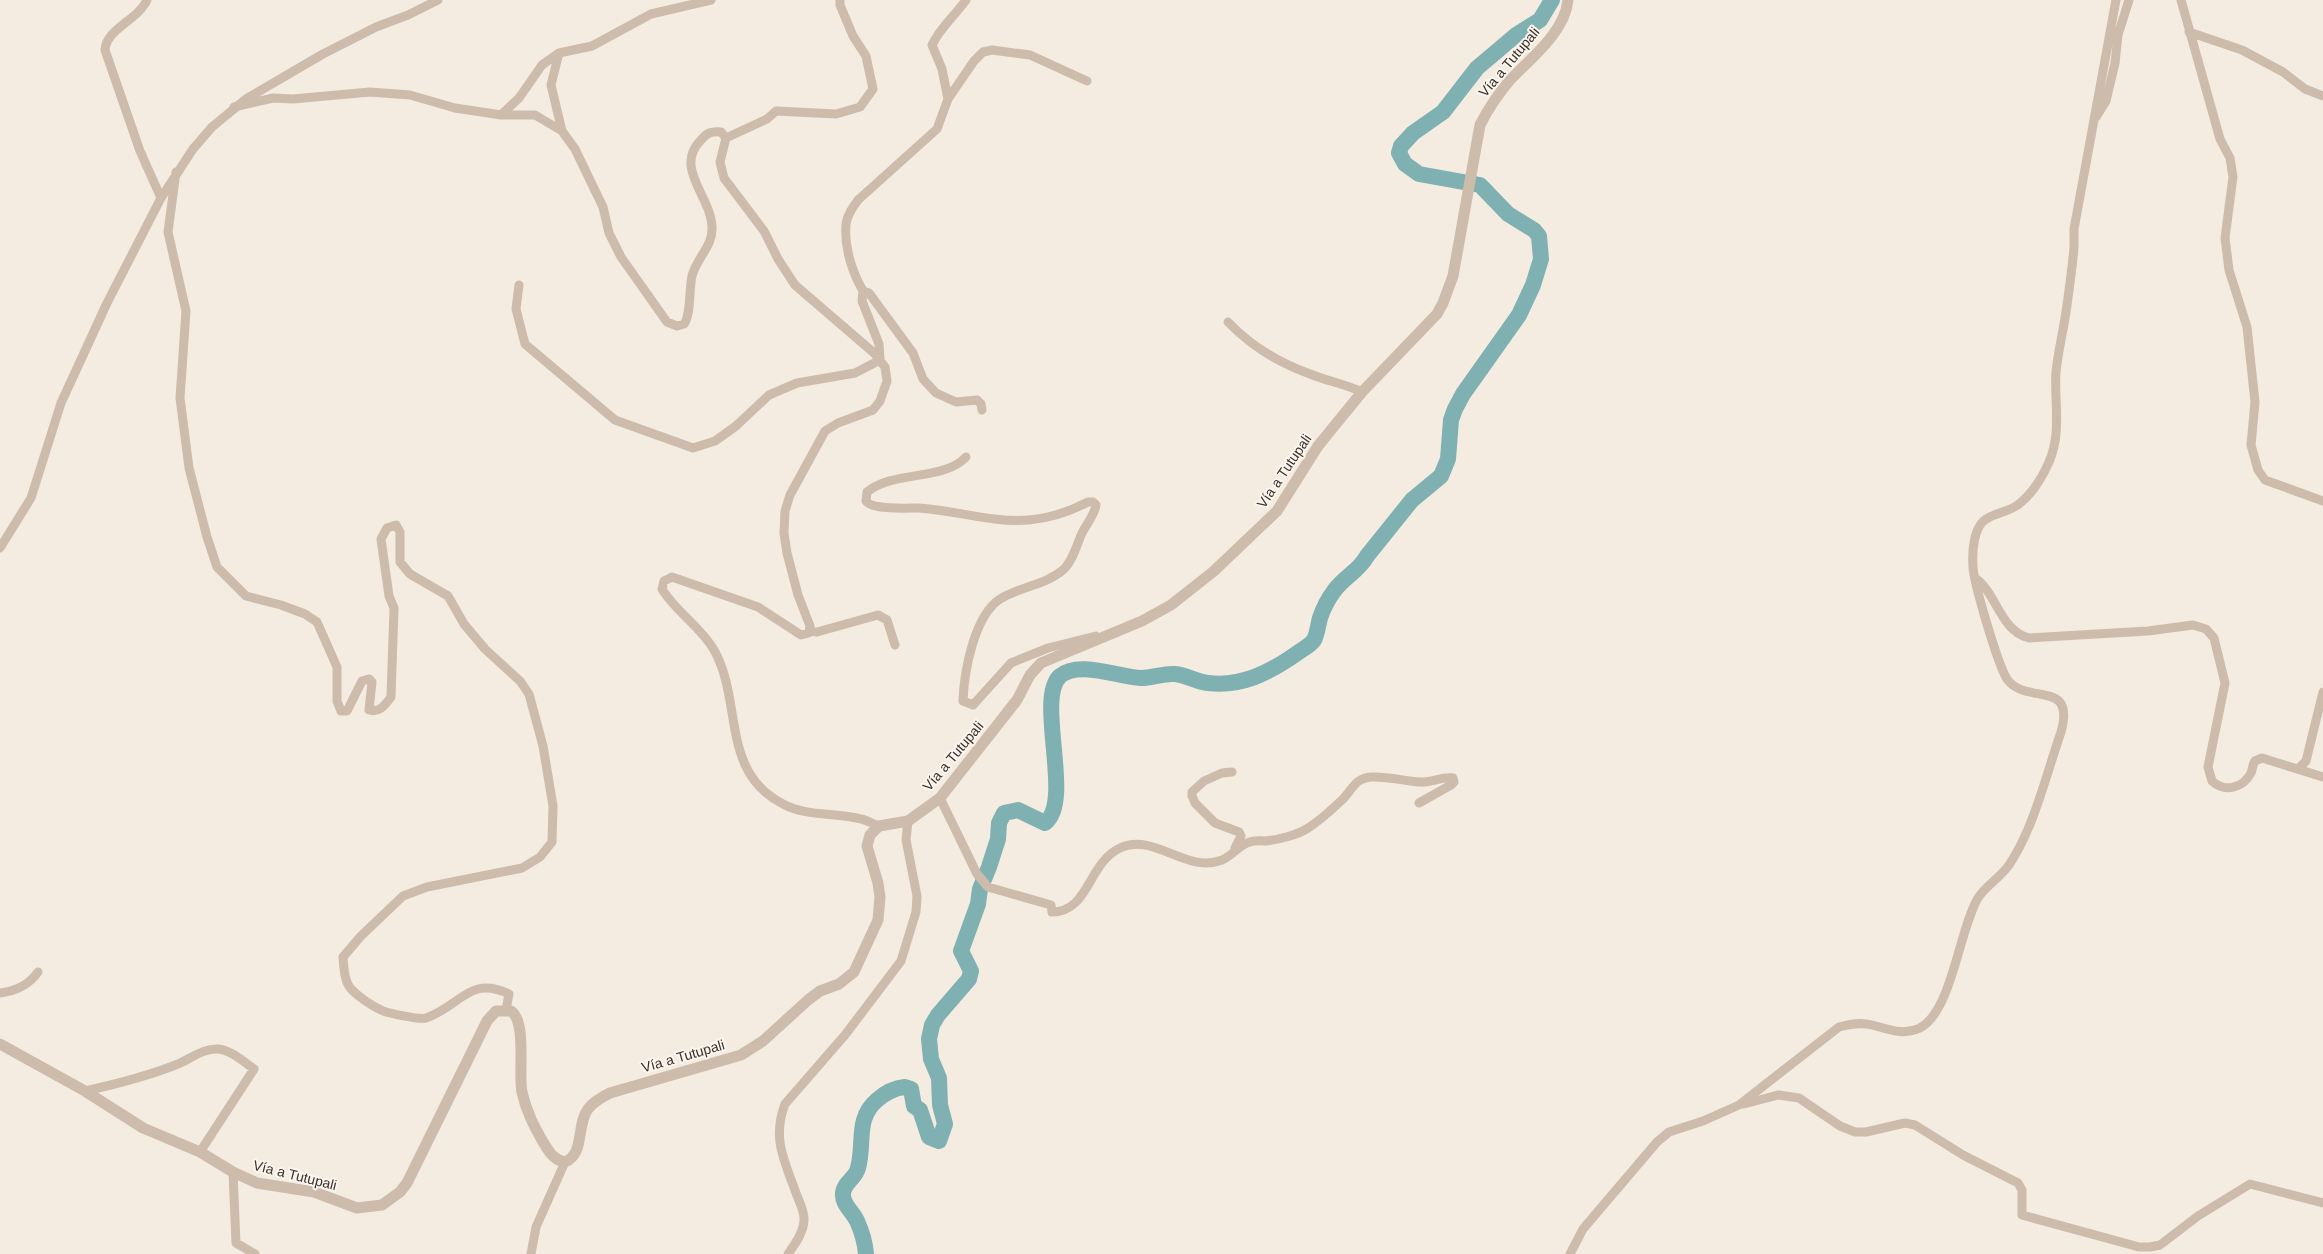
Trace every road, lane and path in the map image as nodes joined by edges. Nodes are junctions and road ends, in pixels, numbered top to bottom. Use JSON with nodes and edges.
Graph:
{"nodes":[{"id":1,"x":147,"y":0,"type":"edge"},
{"id":2,"x":438,"y":0,"type":"edge"},
{"id":3,"x":711,"y":0,"type":"edge"},
{"id":4,"x":840,"y":0,"type":"edge"},
{"id":5,"x":966,"y":0,"type":"edge"},
{"id":6,"x":1568,"y":0,"type":"edge"},
{"id":7,"x":2116,"y":0,"type":"edge"},
{"id":8,"x":2129,"y":0,"type":"edge"},
{"id":9,"x":2180,"y":0,"type":"edge"},
{"id":10,"x":2189,"y":32,"type":"junction"},
{"id":11,"x":558,"y":53,"type":"junction"},
{"id":12,"x":1086,"y":81,"type":"dead end"},
{"id":13,"x":2323,"y":96,"type":"edge"},
{"id":14,"x":948,"y":99,"type":"junction"},
{"id":15,"x":234,"y":108,"type":"junction"},
{"id":16,"x":501,"y":115,"type":"junction"},
{"id":17,"x":2092,"y":124,"type":"junction"},
{"id":18,"x":562,"y":130,"type":"junction"},
{"id":19,"x":726,"y":138,"type":"junction"},
{"id":20,"x":176,"y":172,"type":"junction"},
{"id":21,"x":161,"y":198,"type":"junction"},
{"id":22,"x":519,"y":285,"type":"dead end"},
{"id":23,"x":863,"y":291,"type":"junction"},
{"id":24,"x":1228,"y":322,"type":"dead end"},
{"id":25,"x":880,"y":360,"type":"junction"},
{"id":26,"x":1362,"y":392,"type":"junction"},
{"id":27,"x":982,"y":410,"type":"dead end"},
{"id":28,"x":966,"y":457,"type":"dead end"},
{"id":29,"x":2323,"y":501,"type":"edge"},
{"id":30,"x":0,"y":548,"type":"edge"},
{"id":31,"x":1974,"y":578,"type":"junction"},
{"id":32,"x":810,"y":631,"type":"junction"},
{"id":33,"x":1106,"y":637,"type":"junction"},
{"id":34,"x":895,"y":645,"type":"dead end"},
{"id":35,"x":2323,"y":692,"type":"edge"},
{"id":36,"x":2298,"y":769,"type":"junction"},
{"id":37,"x":1232,"y":772,"type":"dead end"},
{"id":38,"x":2323,"y":777,"type":"edge"},
{"id":39,"x":940,"y":798,"type":"junction"},
{"id":40,"x":1419,"y":803,"type":"dead end"},
{"id":41,"x":908,"y":821,"type":"junction"},
{"id":42,"x":879,"y":826,"type":"junction"},
{"id":43,"x":1233,"y":853,"type":"junction"},
{"id":44,"x":38,"y":972,"type":"dead end"},
{"id":45,"x":0,"y":992,"type":"edge"},
{"id":46,"x":506,"y":1010,"type":"junction"},
{"id":47,"x":0,"y":1044,"type":"edge"},
{"id":48,"x":86,"y":1091,"type":"junction"},
{"id":49,"x":1739,"y":1105,"type":"junction"},
{"id":50,"x":200,"y":1152,"type":"junction"},
{"id":51,"x":565,"y":1162,"type":"junction"},
{"id":52,"x":233,"y":1172,"type":"junction"},
{"id":53,"x":2323,"y":1203,"type":"edge"},
{"id":54,"x":797,"y":1240,"type":"junction"},
{"id":55,"x":255,"y":1254,"type":"edge"},
{"id":56,"x":532,"y":1254,"type":"edge"},
{"id":57,"x":788,"y":1254,"type":"edge"},
{"id":58,"x":797,"y":1254,"type":"edge"},
{"id":59,"x":1570,"y":1254,"type":"edge"}],
"edges":[{"from":1,"to":21,"type":"street"},
{"from":2,"to":15,"type":"street"},
{"from":3,"to":11,"type":"street"},
{"from":4,"to":19,"type":"street"},
{"from":5,"to":14,"type":"street"},
{"from":6,"to":26,"type":"street","name":"Vía a Tutupali"},
{"from":7,"to":17,"type":"street"},
{"from":8,"to":17,"type":"street"},
{"from":9,"to":10,"type":"street"},
{"from":10,"to":13,"type":"street"},
{"from":10,"to":29,"type":"street"},
{"from":11,"to":16,"type":"street"},
{"from":11,"to":18,"type":"street"},
{"from":12,"to":14,"type":"street"},
{"from":14,"to":23,"type":"street"},
{"from":15,"to":16,"type":"street"},
{"from":15,"to":20,"type":"street"},
{"from":16,"to":18,"type":"street"},
{"from":17,"to":31,"type":"street"},
{"from":18,"to":19,"type":"street"},
{"from":19,"to":25,"type":"street"},
{"from":20,"to":21,"type":"street"},
{"from":20,"to":46,"type":"street"},
{"from":21,"to":30,"type":"street"},
{"from":22,"to":25,"type":"street"},
{"from":23,"to":25,"type":"street"},
{"from":23,"to":27,"type":"street"},
{"from":24,"to":26,"type":"street"},
{"from":25,"to":32,"type":"street"},
{"from":26,"to":33,"type":"street","name":"Vía a Tutupali"},
{"from":28,"to":33,"type":"street"},
{"from":31,"to":36,"type":"street"},
{"from":31,"to":49,"type":"street"},
{"from":32,"to":34,"type":"street"},
{"from":32,"to":42,"type":"street"},
{"from":33,"to":39,"type":"street","name":"Vía a Tutupali"},
{"from":35,"to":36,"type":"street"},
{"from":36,"to":38,"type":"street"},
{"from":37,"to":43,"type":"street"},
{"from":39,"to":41,"type":"street","name":"Vía a Tutupali"},
{"from":39,"to":43,"type":"street"},
{"from":40,"to":43,"type":"street"},
{"from":41,"to":42,"type":"street","name":"Vía a Tutupali"},
{"from":41,"to":54,"type":"street"},
{"from":42,"to":51,"type":"street","name":"Vía a Tutupali"},
{"from":44,"to":45,"type":"street"},
{"from":46,"to":51,"type":"street"},
{"from":46,"to":52,"type":"street","name":"Vía a Tutupali"},
{"from":47,"to":48,"type":"street","name":"Vía a Tutupali"},
{"from":48,"to":50,"type":"street","name":"Vía a Tutupali"},
{"from":48,"to":50,"type":"street"},
{"from":49,"to":53,"type":"street"},
{"from":49,"to":59,"type":"street"},
{"from":50,"to":52,"type":"street","name":"Vía a Tutupali"},
{"from":51,"to":56,"type":"street"},
{"from":52,"to":55,"type":"street"},
{"from":54,"to":57,"type":"street"},
{"from":54,"to":58,"type":"street"}]}
